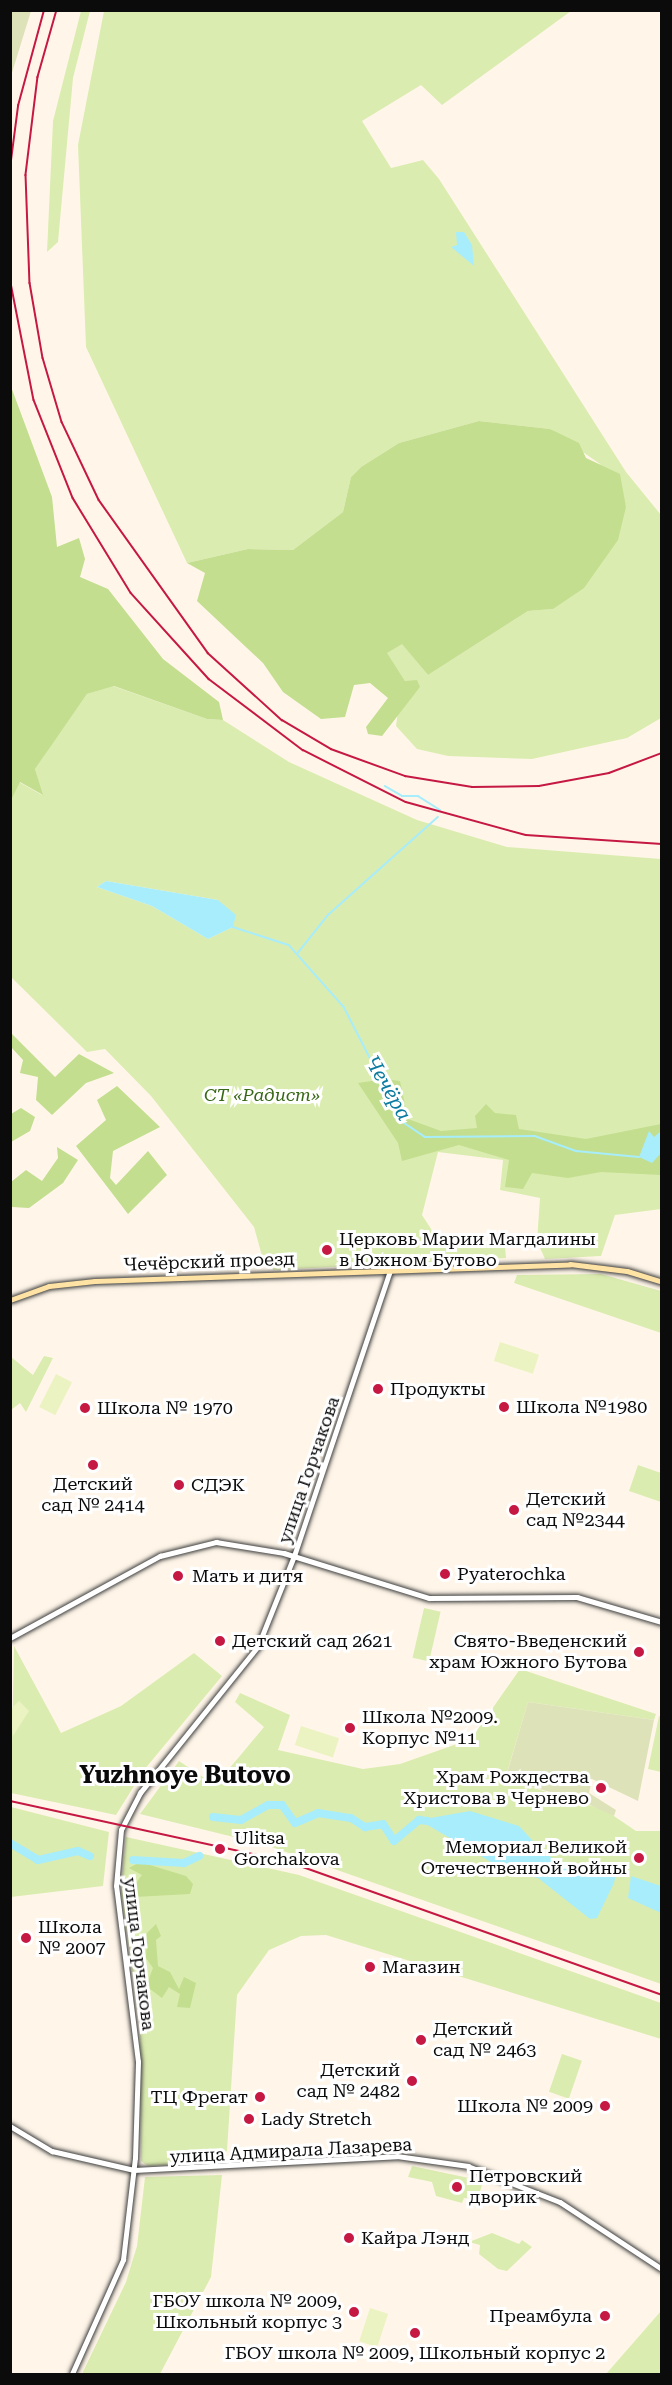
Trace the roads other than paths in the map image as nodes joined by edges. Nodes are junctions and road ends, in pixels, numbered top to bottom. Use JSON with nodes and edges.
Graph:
{"nodes":[{"id":1,"x":390,"y":1270,"type":"junction"},
{"id":2,"x":662,"y":1282,"type":"edge"},
{"id":3,"x":10,"y":1300,"type":"edge"},
{"id":4,"x":294,"y":1556,"type":"junction"},
{"id":5,"x":662,"y":1622,"type":"edge"},
{"id":6,"x":10,"y":1638,"type":"edge"},
{"id":7,"x":10,"y":2127,"type":"edge"},
{"id":8,"x":134,"y":2170,"type":"junction"},
{"id":9,"x":662,"y":2270,"type":"edge"},
{"id":10,"x":72,"y":2374,"type":"edge"}],
"edges":[{"from":1,"to":2,"type":"main road","name":"Чечёрский проезд"},
{"from":1,"to":3,"type":"main road","name":"Чечёрский проезд"},
{"from":1,"to":4,"type":"street","name":"улица Горчакова"},
{"from":4,"to":5,"type":"street"},
{"from":4,"to":6,"type":"street"},
{"from":4,"to":8,"type":"street","name":"улица Горчакова"},
{"from":7,"to":8,"type":"street","name":"улица Адмирала Лазарева"},
{"from":8,"to":9,"type":"street","name":"улица Адмирала Лазарева"},
{"from":8,"to":10,"type":"street","name":"улица Горчакова"}]}
